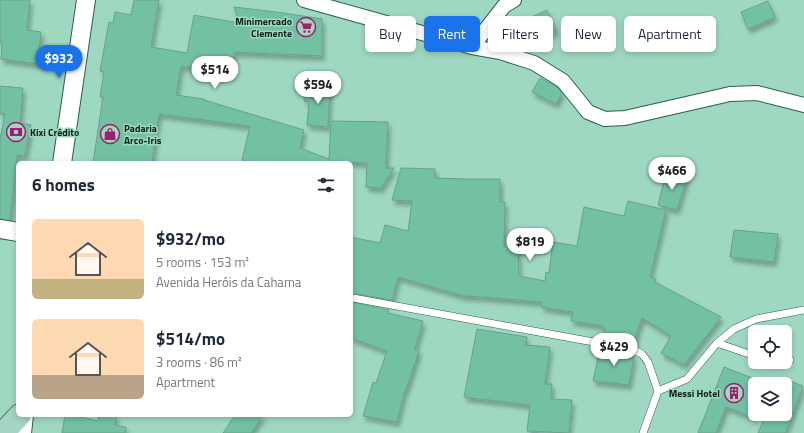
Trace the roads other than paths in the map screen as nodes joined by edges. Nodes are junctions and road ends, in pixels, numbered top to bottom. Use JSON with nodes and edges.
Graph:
{"nodes":[{"id":1,"x":86,"y":0,"type":"edge"},
{"id":2,"x":304,"y":0,"type":"edge"},
{"id":3,"x":505,"y":2,"type":"edge"},
{"id":4,"x":424,"y":34,"type":"edge"},
{"id":5,"x":480,"y":36,"type":"edge"},
{"id":6,"x":480,"y":48,"type":"edge"},
{"id":7,"x":804,"y":105,"type":"edge"},
{"id":8,"x":62,"y":161,"type":"edge"},
{"id":9,"x":0,"y":229,"type":"edge"},
{"id":10,"x":16,"y":232,"type":"edge"},
{"id":11,"x":353,"y":298,"type":"dead end"},
{"id":12,"x":804,"y":310,"type":"edge"},
{"id":13,"x":717,"y":343,"type":"junction"},
{"id":14,"x":748,"y":354,"type":"edge"},
{"id":15,"x":658,"y":391,"type":"junction"},
{"id":16,"x":18,"y":417,"type":"edge"},
{"id":17,"x":24,"y":417,"type":"edge"},
{"id":18,"x":4,"y":433,"type":"edge"},
{"id":19,"x":22,"y":433,"type":"edge"},
{"id":20,"x":643,"y":433,"type":"edge"}],
"edges":[{"from":1,"to":8,"type":"street"},
{"from":2,"to":4,"type":"street"},
{"from":3,"to":5,"type":"street"},
{"from":6,"to":7,"type":"street"},
{"from":9,"to":10,"type":"street"},
{"from":11,"to":15,"type":"lane"},
{"from":12,"to":13,"type":"lane"},
{"from":13,"to":14,"type":"lane"},
{"from":13,"to":15,"type":"lane"},
{"from":15,"to":20,"type":"lane"},
{"from":16,"to":18,"type":"main road"},
{"from":17,"to":19,"type":"street"}]}
